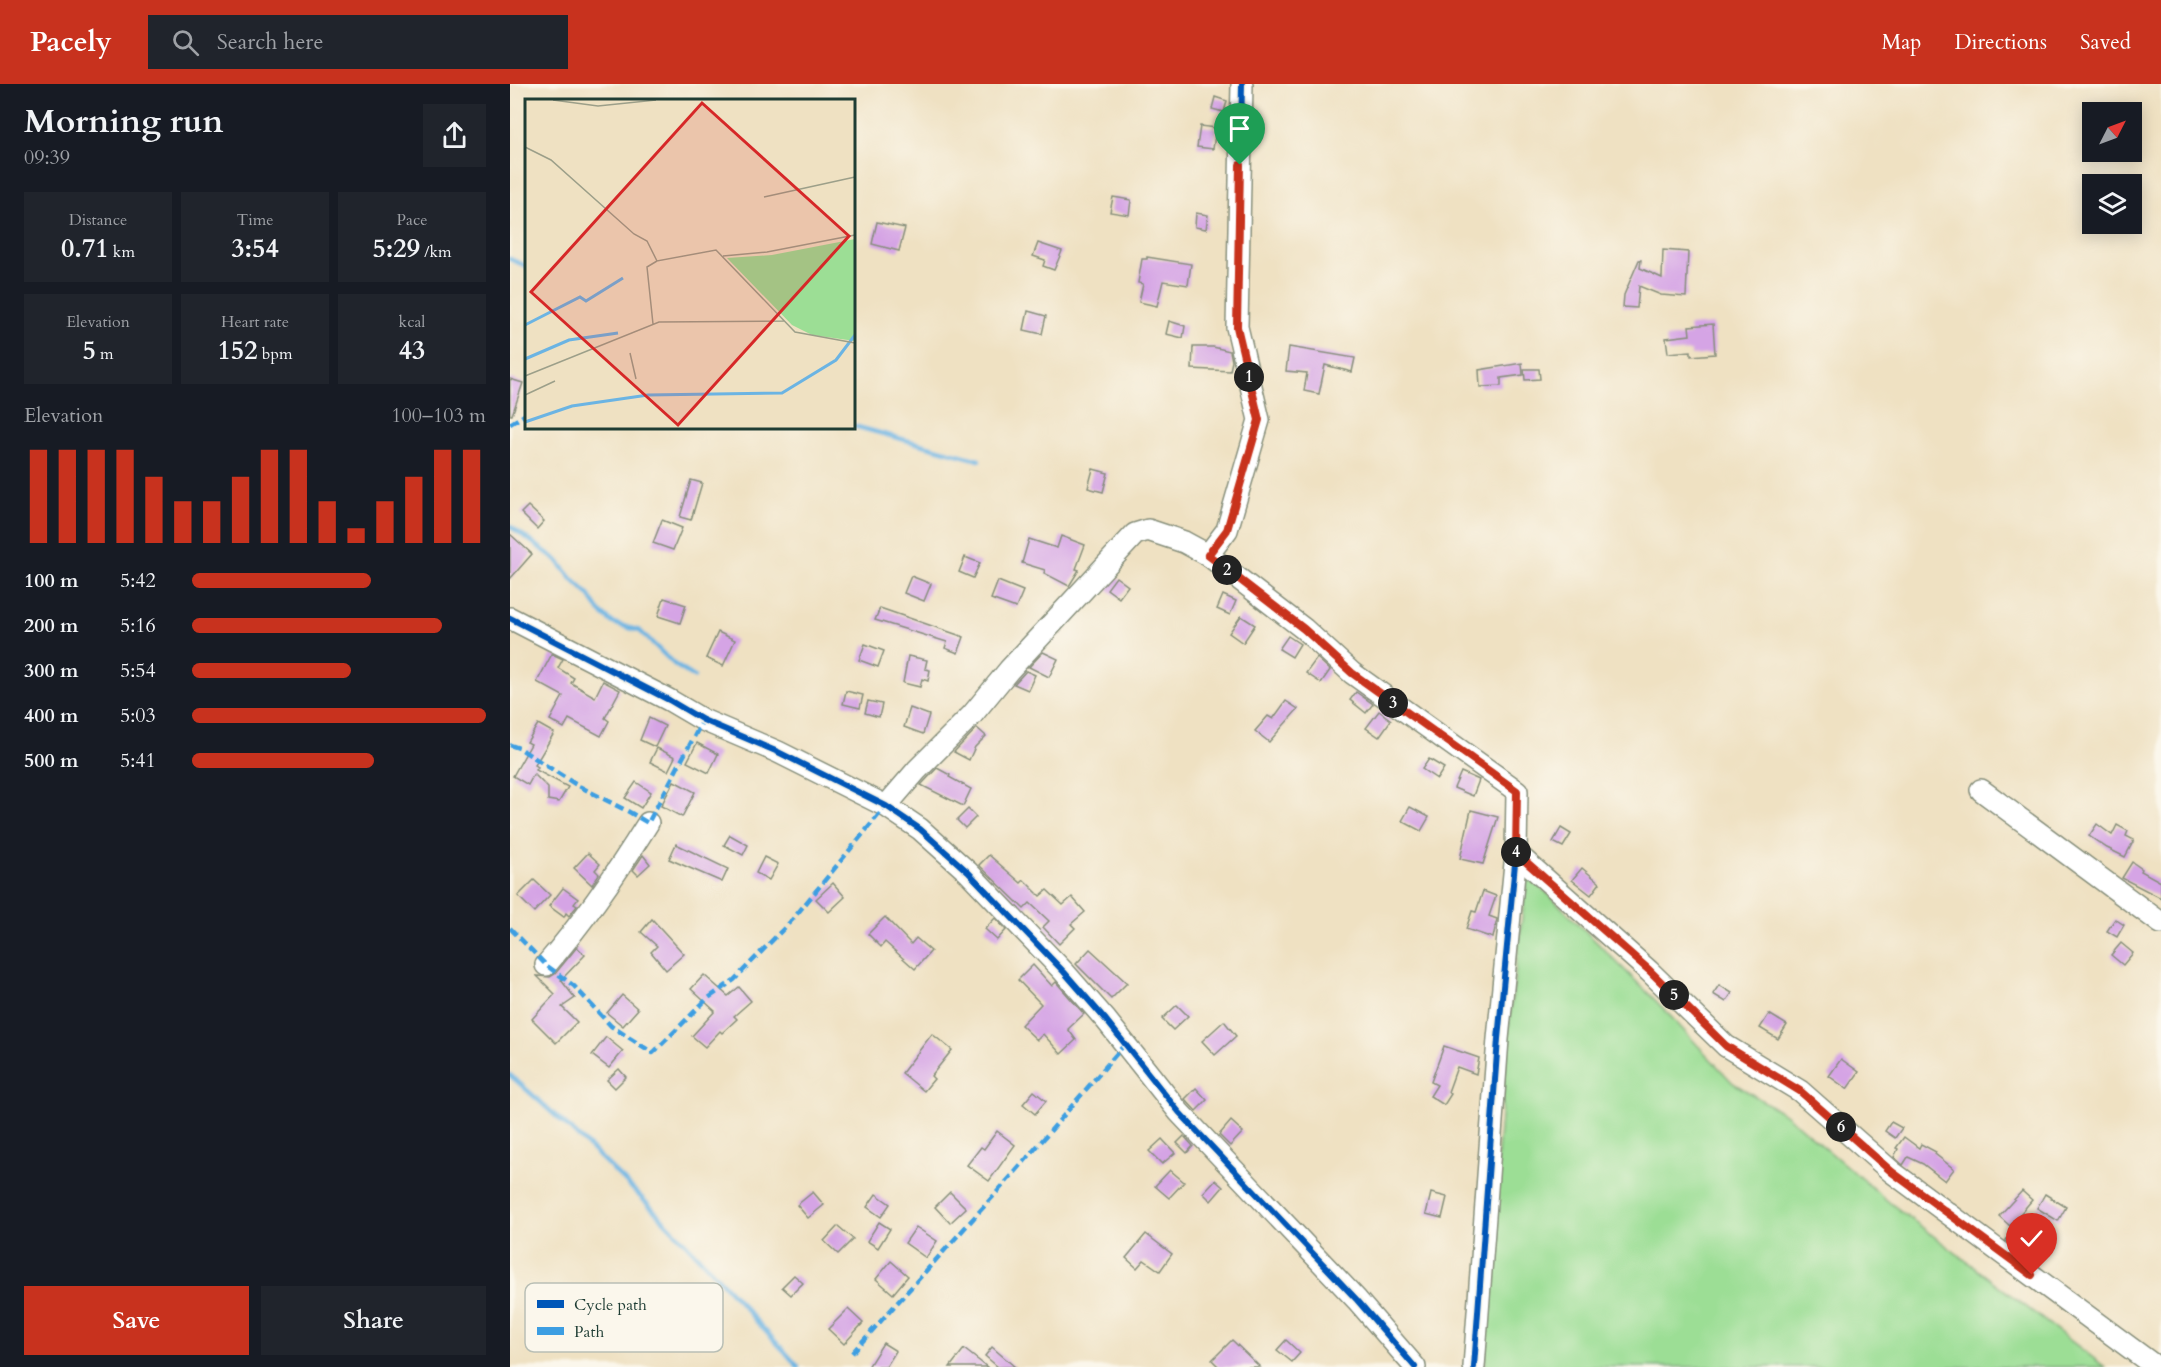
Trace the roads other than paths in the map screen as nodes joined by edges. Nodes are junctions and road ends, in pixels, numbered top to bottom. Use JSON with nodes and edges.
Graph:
{"nodes":[{"id":1,"x":1242,"y":84,"type":"edge"},
{"id":2,"x":1208,"y":555,"type":"junction"},
{"id":3,"x":510,"y":618,"type":"edge"},
{"id":4,"x":1981,"y":790,"type":"dead end"},
{"id":5,"x":886,"y":806,"type":"junction"},
{"id":6,"x":648,"y":823,"type":"dead end"},
{"id":7,"x":1516,"y":853,"type":"junction"},
{"id":8,"x":2161,"y":923,"type":"edge"},
{"id":9,"x":546,"y":965,"type":"dead end"},
{"id":10,"x":1416,"y":1367,"type":"edge"},
{"id":11,"x":1474,"y":1367,"type":"edge"},
{"id":12,"x":2156,"y":1367,"type":"edge"}],
"edges":[{"from":1,"to":2,"type":"street"},
{"from":2,"to":5,"type":"street"},
{"from":2,"to":7,"type":"street"},
{"from":3,"to":5,"type":"street"},
{"from":4,"to":8,"type":"street"},
{"from":5,"to":10,"type":"street"},
{"from":6,"to":9,"type":"street"},
{"from":7,"to":11,"type":"street"},
{"from":7,"to":12,"type":"street"}]}
